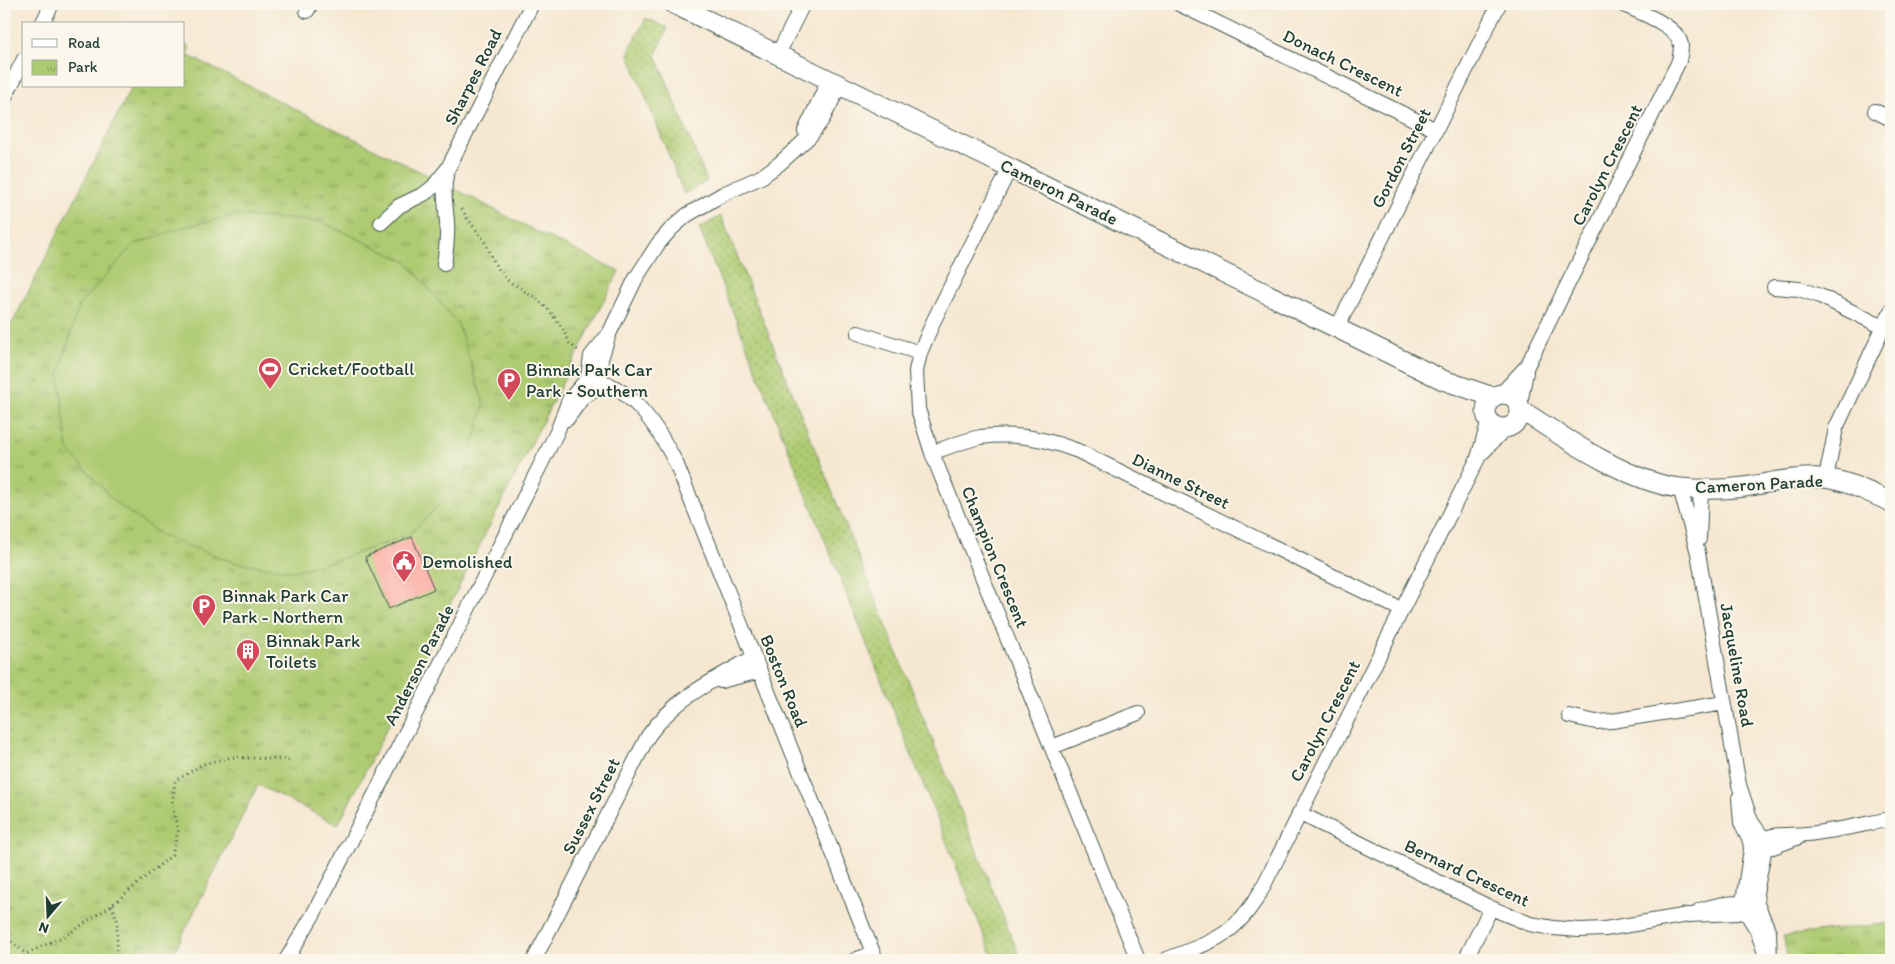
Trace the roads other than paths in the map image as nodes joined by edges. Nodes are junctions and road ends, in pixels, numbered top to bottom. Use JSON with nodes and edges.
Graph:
{"nodes":[{"id":1,"x":52,"y":4,"type":"edge"},
{"id":2,"x":532,"y":4,"type":"edge"},
{"id":3,"x":674,"y":4,"type":"edge"},
{"id":4,"x":803,"y":4,"type":"edge"},
{"id":5,"x":1179,"y":4,"type":"edge"},
{"id":6,"x":1499,"y":4,"type":"edge"},
{"id":7,"x":1622,"y":4,"type":"edge"},
{"id":8,"x":43,"y":22,"type":"edge"},
{"id":9,"x":778,"y":54,"type":"junction"},
{"id":10,"x":22,"y":63,"type":"edge"},
{"id":11,"x":835,"y":82,"type":"junction"},
{"id":12,"x":4,"y":99,"type":"edge"},
{"id":13,"x":1875,"y":110,"type":"dead end"},
{"id":14,"x":1891,"y":118,"type":"edge"},
{"id":15,"x":1436,"y":130,"type":"junction"},
{"id":16,"x":448,"y":168,"type":"junction"},
{"id":17,"x":1010,"y":168,"type":"junction"},
{"id":18,"x":381,"y":222,"type":"dead end"},
{"id":19,"x":444,"y":264,"type":"dead end"},
{"id":20,"x":1774,"y":286,"type":"dead end"},
{"id":21,"x":1891,"y":311,"type":"edge"},
{"id":22,"x":1883,"y":327,"type":"junction"},
{"id":23,"x":1337,"y":328,"type":"junction"},
{"id":24,"x":858,"y":333,"type":"dead end"},
{"id":25,"x":920,"y":353,"type":"junction"},
{"id":26,"x":1527,"y":366,"type":"junction"},
{"id":27,"x":595,"y":382,"type":"junction"},
{"id":28,"x":1504,"y":411,"type":"junction"},
{"id":29,"x":932,"y":453,"type":"junction"},
{"id":30,"x":1826,"y":478,"type":"junction"},
{"id":31,"x":1680,"y":488,"type":"junction"},
{"id":32,"x":1701,"y":489,"type":"junction"},
{"id":33,"x":1891,"y":502,"type":"edge"},
{"id":34,"x":1698,"y":553,"type":"junction"},
{"id":35,"x":1402,"y":610,"type":"junction"},
{"id":36,"x":754,"y":657,"type":"junction"},
{"id":37,"x":760,"y":671,"type":"junction"},
{"id":38,"x":704,"y":686,"type":"junction"},
{"id":39,"x":1724,"y":702,"type":"junction"},
{"id":40,"x":1138,"y":713,"type":"dead end"},
{"id":41,"x":1569,"y":716,"type":"dead end"},
{"id":42,"x":1052,"y":747,"type":"junction"},
{"id":43,"x":1739,"y":785,"type":"junction"},
{"id":44,"x":1299,"y":813,"type":"junction"},
{"id":45,"x":1891,"y":819,"type":"edge"},
{"id":46,"x":1764,"y":843,"type":"junction"},
{"id":47,"x":1750,"y":846,"type":"junction"},
{"id":48,"x":1749,"y":906,"type":"junction"},
{"id":49,"x":1491,"y":908,"type":"junction"},
{"id":50,"x":313,"y":915,"type":"junction"},
{"id":51,"x":875,"y":956,"type":"edge"},
{"id":52,"x":286,"y":960,"type":"edge"},
{"id":53,"x":296,"y":960,"type":"edge"},
{"id":54,"x":534,"y":960,"type":"edge"},
{"id":55,"x":854,"y":960,"type":"edge"},
{"id":56,"x":1138,"y":960,"type":"edge"},
{"id":57,"x":1164,"y":960,"type":"edge"},
{"id":58,"x":1464,"y":960,"type":"edge"},
{"id":59,"x":1769,"y":960,"type":"edge"}],
"edges":[{"from":1,"to":8,"type":"street"},
{"from":2,"to":16,"type":"street","name":"Sharpes Road"},
{"from":3,"to":9,"type":"street","name":"Cameron Parade"},
{"from":4,"to":9,"type":"street"},
{"from":5,"to":15,"type":"street","name":"Donach Crescent"},
{"from":6,"to":15,"type":"street","name":"Gordon Street"},
{"from":7,"to":26,"type":"street","name":"Carolyn Crescent"},
{"from":9,"to":11,"type":"street","name":"Cameron Parade"},
{"from":10,"to":12,"type":"street"},
{"from":11,"to":17,"type":"street","name":"Cameron Parade"},
{"from":11,"to":27,"type":"street","name":"Anderson Parade"},
{"from":13,"to":14,"type":"street"},
{"from":15,"to":23,"type":"street","name":"Gordon Street"},
{"from":16,"to":18,"type":"street","name":"Sharpes Road"},
{"from":16,"to":19,"type":"street","name":"Sharpes Road"},
{"from":17,"to":23,"type":"street","name":"Cameron Parade"},
{"from":17,"to":25,"type":"street","name":"Champion Crescent"},
{"from":20,"to":22,"type":"street"},
{"from":21,"to":22,"type":"street"},
{"from":22,"to":30,"type":"street"},
{"from":23,"to":28,"type":"street","name":"Cameron Parade"},
{"from":24,"to":25,"type":"street"},
{"from":25,"to":29,"type":"street","name":"Champion Crescent"},
{"from":26,"to":28,"type":"street","name":"Carolyn Crescent"},
{"from":26,"to":28,"type":"street","name":"Carolyn Crescent"},
{"from":27,"to":36,"type":"street","name":"Boston Road"},
{"from":27,"to":50,"type":"street","name":"Anderson Parade"},
{"from":28,"to":31,"type":"street","name":"Cameron Parade"},
{"from":28,"to":35,"type":"street","name":"Carolyn Crescent"},
{"from":29,"to":35,"type":"street","name":"Dianne Street"},
{"from":29,"to":42,"type":"street","name":"Champion Crescent"},
{"from":30,"to":32,"type":"street","name":"Cameron Parade"},
{"from":30,"to":33,"type":"street","name":"Cameron Parade"},
{"from":31,"to":32,"type":"street","name":"Cameron Parade"},
{"from":31,"to":34,"type":"street","name":"Jacqueline Road"},
{"from":32,"to":34,"type":"street","name":"Jacqueline Road"},
{"from":34,"to":39,"type":"street","name":"Jacqueline Road"},
{"from":35,"to":44,"type":"street","name":"Carolyn Crescent"},
{"from":36,"to":37,"type":"street","name":"Boston Road"},
{"from":36,"to":38,"type":"street","name":"Sussex Street"},
{"from":37,"to":38,"type":"street","name":"Sussex Street"},
{"from":37,"to":51,"type":"street","name":"Boston Road"},
{"from":38,"to":54,"type":"street","name":"Sussex Street"},
{"from":39,"to":41,"type":"street"},
{"from":39,"to":43,"type":"street","name":"Jacqueline Road"},
{"from":40,"to":42,"type":"street"},
{"from":42,"to":56,"type":"street","name":"Champion Crescent"},
{"from":43,"to":46,"type":"street","name":"Jacqueline Road"},
{"from":43,"to":47,"type":"street","name":"Jacqueline Road"},
{"from":44,"to":49,"type":"street","name":"Bernard Crescent"},
{"from":44,"to":57,"type":"street","name":"Carolyn Crescent"},
{"from":45,"to":46,"type":"street"},
{"from":46,"to":47,"type":"street"},
{"from":46,"to":48,"type":"street","name":"Jacqueline Road"},
{"from":47,"to":48,"type":"street","name":"Jacqueline Road"},
{"from":48,"to":49,"type":"street","name":"Bernard Crescent"},
{"from":48,"to":59,"type":"street","name":"Jacqueline Road"},
{"from":49,"to":58,"type":"street"},
{"from":50,"to":52,"type":"street","name":"Anderson Parade"},
{"from":50,"to":53,"type":"street","name":"Anderson Parade"},
{"from":51,"to":55,"type":"street"}]}
